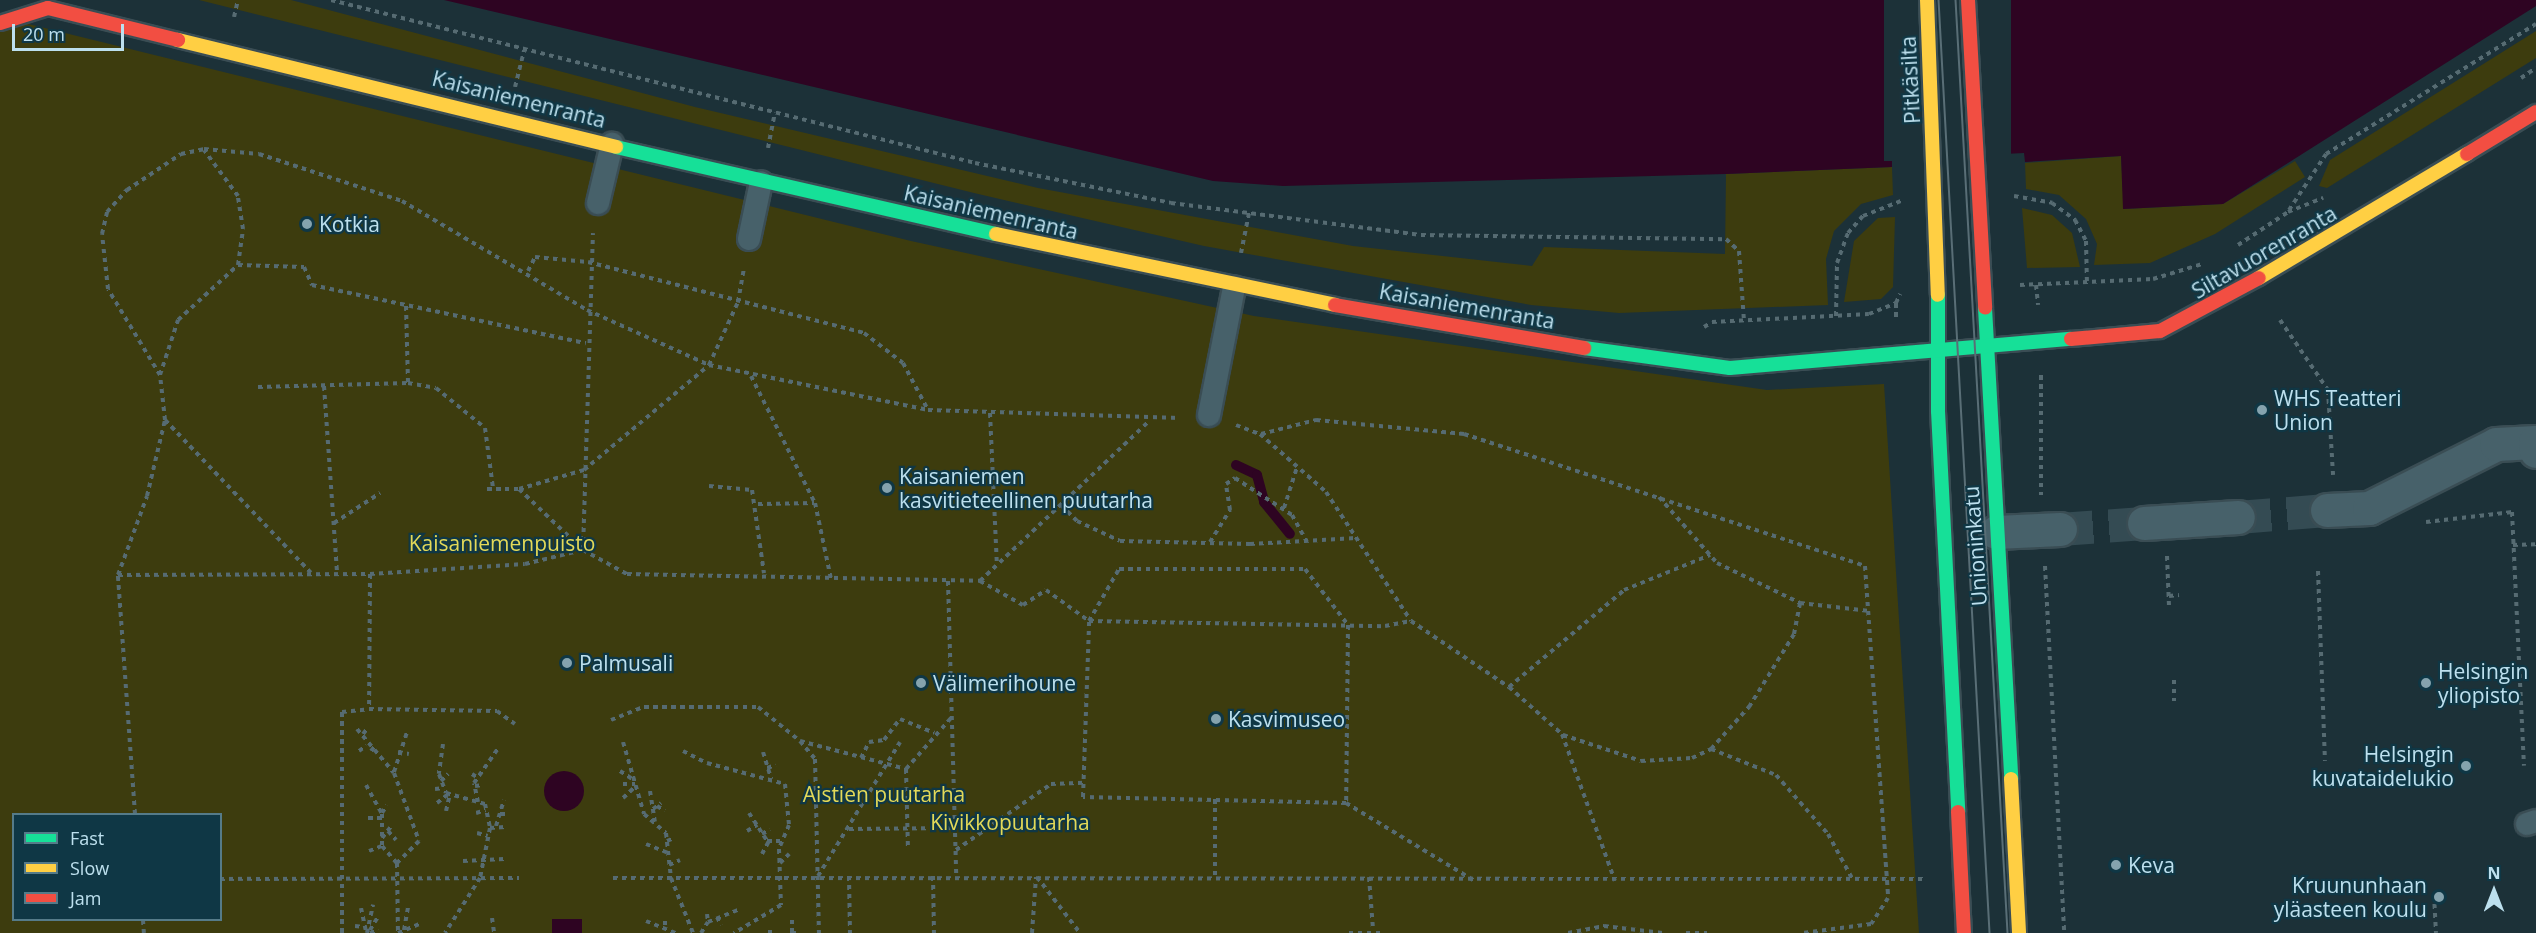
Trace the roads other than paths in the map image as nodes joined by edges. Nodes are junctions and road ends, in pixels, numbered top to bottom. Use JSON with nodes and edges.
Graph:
{"nodes":[{"id":1,"x":1927,"y":0,"type":"edge"},
{"id":2,"x":1968,"y":0,"type":"edge"},
{"id":3,"x":0,"y":23,"type":"edge"},
{"id":4,"x":2536,"y":112,"type":"edge"},
{"id":5,"x":612,"y":144,"type":"junction"},
{"id":6,"x":1935,"y":158,"type":"joint"},
{"id":7,"x":761,"y":182,"type":"junction"},
{"id":8,"x":598,"y":202,"type":"road end"},
{"id":9,"x":749,"y":239,"type":"road end"},
{"id":10,"x":1234,"y":287,"type":"junction"},
{"id":11,"x":1985,"y":344,"type":"junction"},
{"id":12,"x":1938,"y":351,"type":"junction"},
{"id":13,"x":1209,"y":415,"type":"road end"},
{"id":14,"x":2536,"y":451,"type":"edge"},
{"id":15,"x":2327,"y":510,"type":"tunnel mouth"},
{"id":16,"x":2238,"y":517,"type":"tunnel mouth"},
{"id":17,"x":2144,"y":523,"type":"tunnel mouth"},
{"id":18,"x":2051,"y":529,"type":"tunnel mouth"},
{"id":19,"x":1996,"y":532,"type":"junction"},
{"id":20,"x":1964,"y":933,"type":"edge"},
{"id":21,"x":2019,"y":933,"type":"edge"}],
"edges":[{"from":1,"to":6,"type":"street","name":"Pitkäsilta"},
{"from":2,"to":11,"type":"street","name":"Unioninkatu"},
{"from":3,"to":5,"type":"street","name":"Kaisaniemenranta"},
{"from":4,"to":11,"type":"street","name":"Siltavuorenranta"},
{"from":5,"to":7,"type":"street","name":"Kaisaniemenranta"},
{"from":5,"to":8,"type":"lane"},
{"from":6,"to":12,"type":"street","name":"Unioninkatu"},
{"from":7,"to":9,"type":"lane"},
{"from":7,"to":10,"type":"street","name":"Kaisaniemenranta"},
{"from":10,"to":12,"type":"street","name":"Kaisaniemenranta"},
{"from":10,"to":13,"type":"lane"},
{"from":11,"to":12,"type":"street","name":"Kaisaniemenranta"},
{"from":11,"to":19,"type":"street","name":"Unioninkatu"},
{"from":12,"to":20,"type":"street","name":"Unioninkatu"},
{"from":14,"to":15,"type":"street"},
{"from":16,"to":17,"type":"street"},
{"from":18,"to":19,"type":"street"},
{"from":19,"to":21,"type":"street","name":"Unioninkatu"}]}
